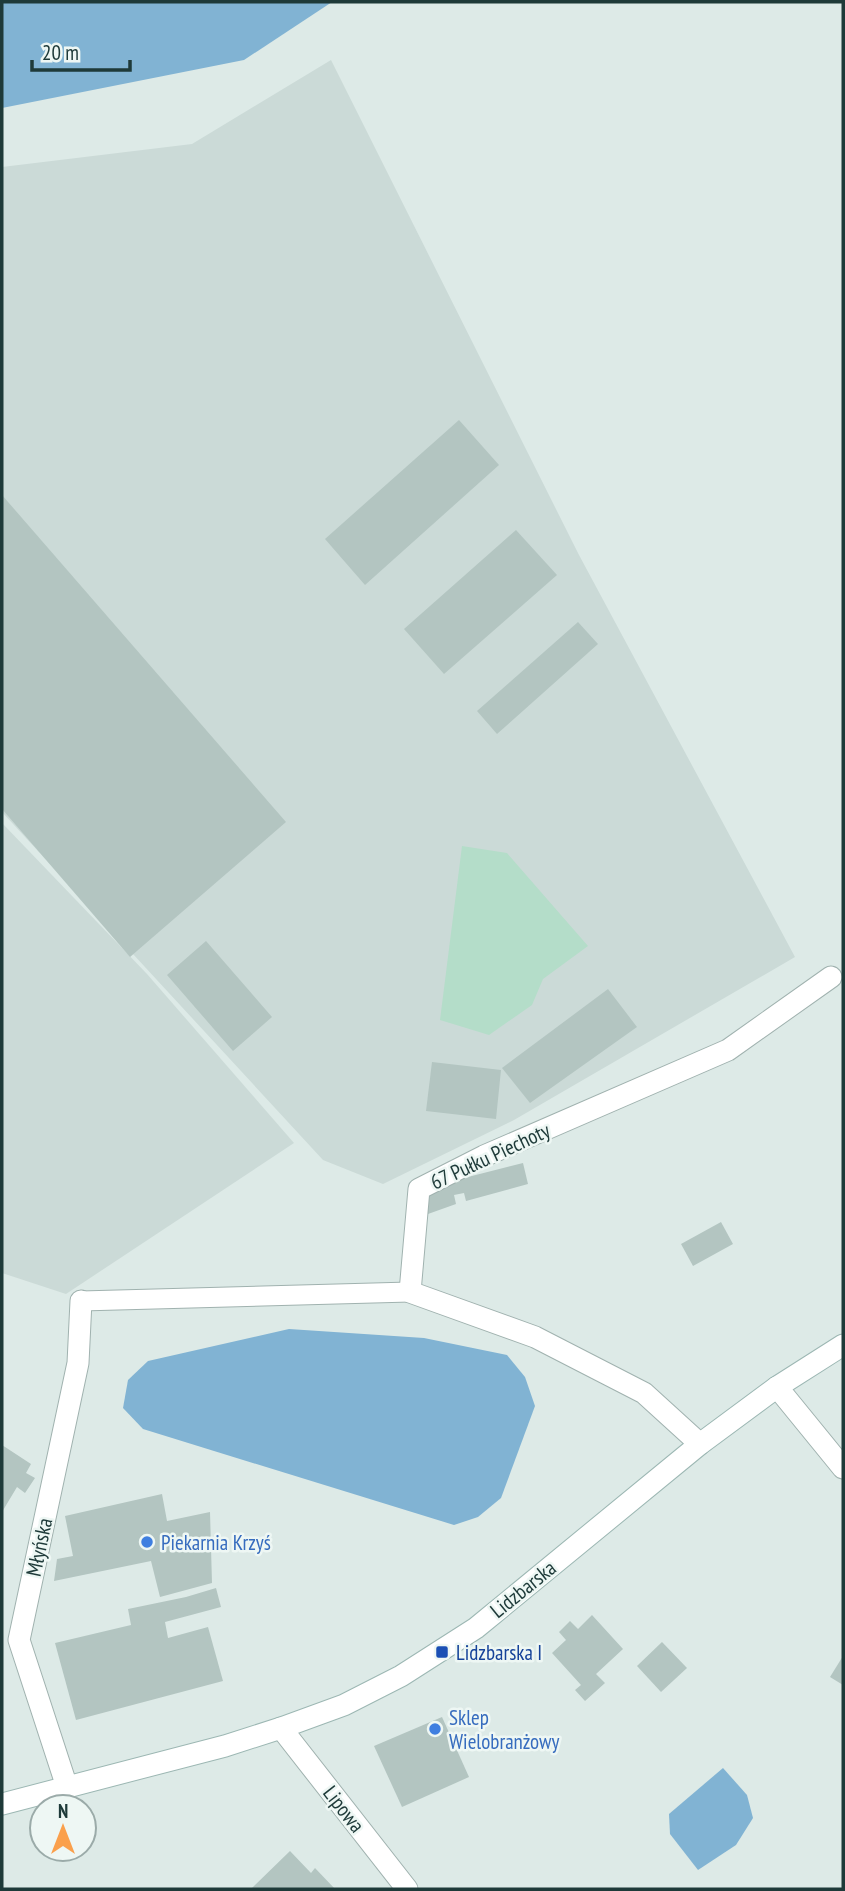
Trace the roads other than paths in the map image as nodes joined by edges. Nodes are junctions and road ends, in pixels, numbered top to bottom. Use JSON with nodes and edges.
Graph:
{"nodes":[{"id":1,"x":831,"y":977,"type":"dead end"},
{"id":2,"x":411,"y":1292,"type":"junction"},
{"id":3,"x":81,"y":1301,"type":"joint"},
{"id":4,"x":843,"y":1345,"type":"edge"},
{"id":5,"x":777,"y":1387,"type":"junction"},
{"id":6,"x":700,"y":1444,"type":"junction"},
{"id":7,"x":843,"y":1468,"type":"edge"},
{"id":8,"x":281,"y":1728,"type":"junction"},
{"id":9,"x":67,"y":1787,"type":"junction"},
{"id":10,"x":2,"y":1804,"type":"edge"},
{"id":11,"x":407,"y":1889,"type":"edge"}],
"edges":[{"from":1,"to":2,"type":"street","name":"67 Pułku Piechoty"},
{"from":2,"to":3,"type":"lane"},
{"from":2,"to":6,"type":"street"},
{"from":3,"to":9,"type":"street","name":"Młyńska"},
{"from":4,"to":5,"type":"street","name":"Lidzbarska"},
{"from":5,"to":6,"type":"street","name":"Lidzbarska"},
{"from":5,"to":7,"type":"street"},
{"from":6,"to":8,"type":"street","name":"Lidzbarska"},
{"from":8,"to":9,"type":"street","name":"Lidzbarska"},
{"from":8,"to":11,"type":"street","name":"Lipowa"},
{"from":9,"to":10,"type":"street","name":"Lidzbarska"}]}
